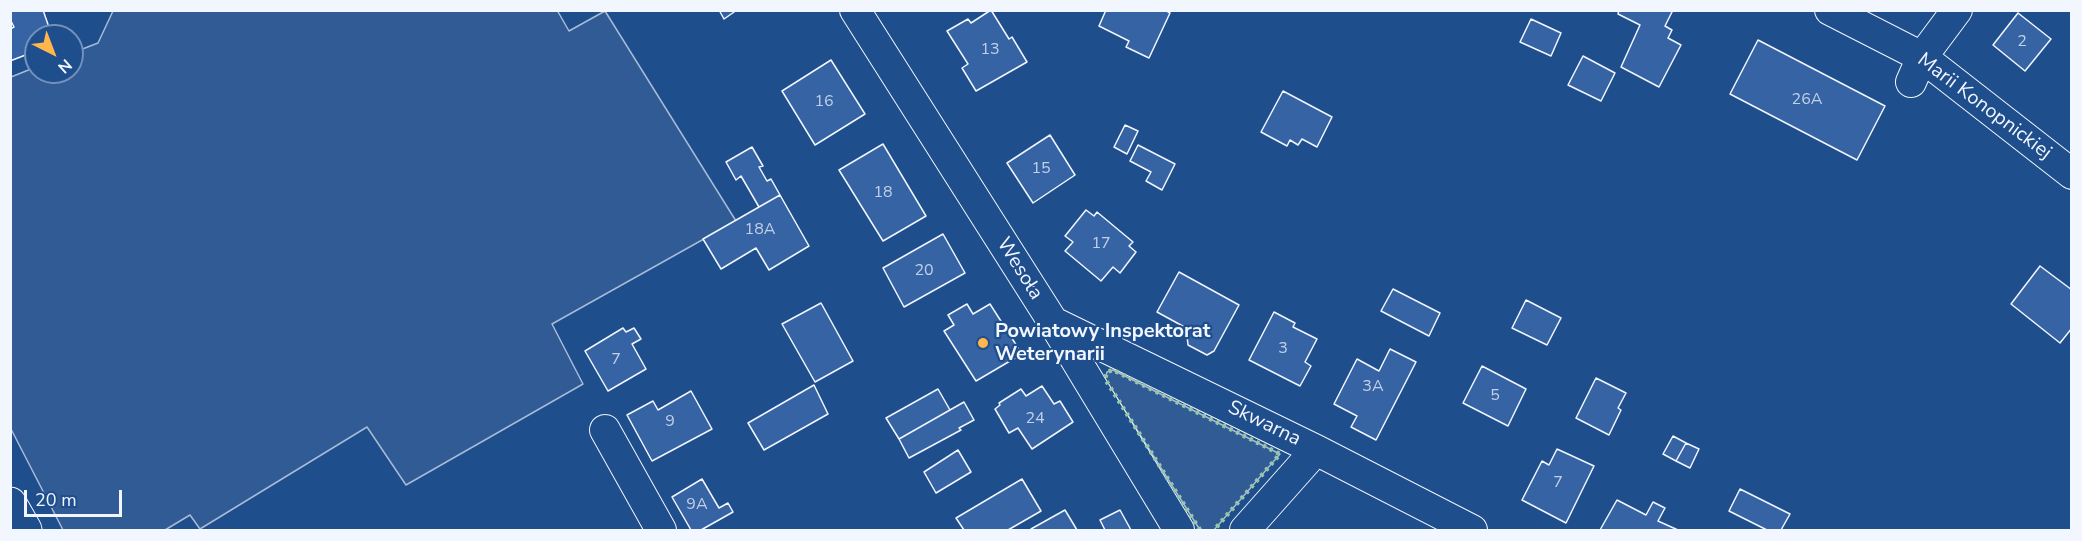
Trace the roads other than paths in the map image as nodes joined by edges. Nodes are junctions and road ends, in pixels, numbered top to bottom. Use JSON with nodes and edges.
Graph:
{"nodes":[{"id":1,"x":855,"y":10,"type":"edge"},
{"id":2,"x":1830,"y":10,"type":"edge"},
{"id":3,"x":1957,"y":10,"type":"edge"},
{"id":4,"x":1917,"y":69,"type":"junction"},
{"id":5,"x":2072,"y":174,"type":"edge"},
{"id":6,"x":1053,"y":322,"type":"junction"},
{"id":7,"x":605,"y":430,"type":"dead end"},
{"id":8,"x":1316,"y":450,"type":"junction"},
{"id":9,"x":10,"y":504,"type":"edge"},
{"id":10,"x":25,"y":531,"type":"edge"},
{"id":11,"x":661,"y":531,"type":"edge"},
{"id":12,"x":1179,"y":531,"type":"edge"},
{"id":13,"x":1245,"y":531,"type":"edge"},
{"id":14,"x":1472,"y":531,"type":"edge"}],
"edges":[{"from":1,"to":6,"type":"street","name":"Wesoła"},
{"from":2,"to":4,"type":"street","name":"Marii Konopnickiej"},
{"from":3,"to":4,"type":"street"},
{"from":4,"to":5,"type":"street","name":"Marii Konopnickiej"},
{"from":6,"to":8,"type":"street","name":"Skwarna"},
{"from":6,"to":12,"type":"street","name":"Wesoła"},
{"from":7,"to":11,"type":"street"},
{"from":8,"to":13,"type":"street"},
{"from":8,"to":14,"type":"street","name":"Skwarna"},
{"from":9,"to":10,"type":"street"}]}
